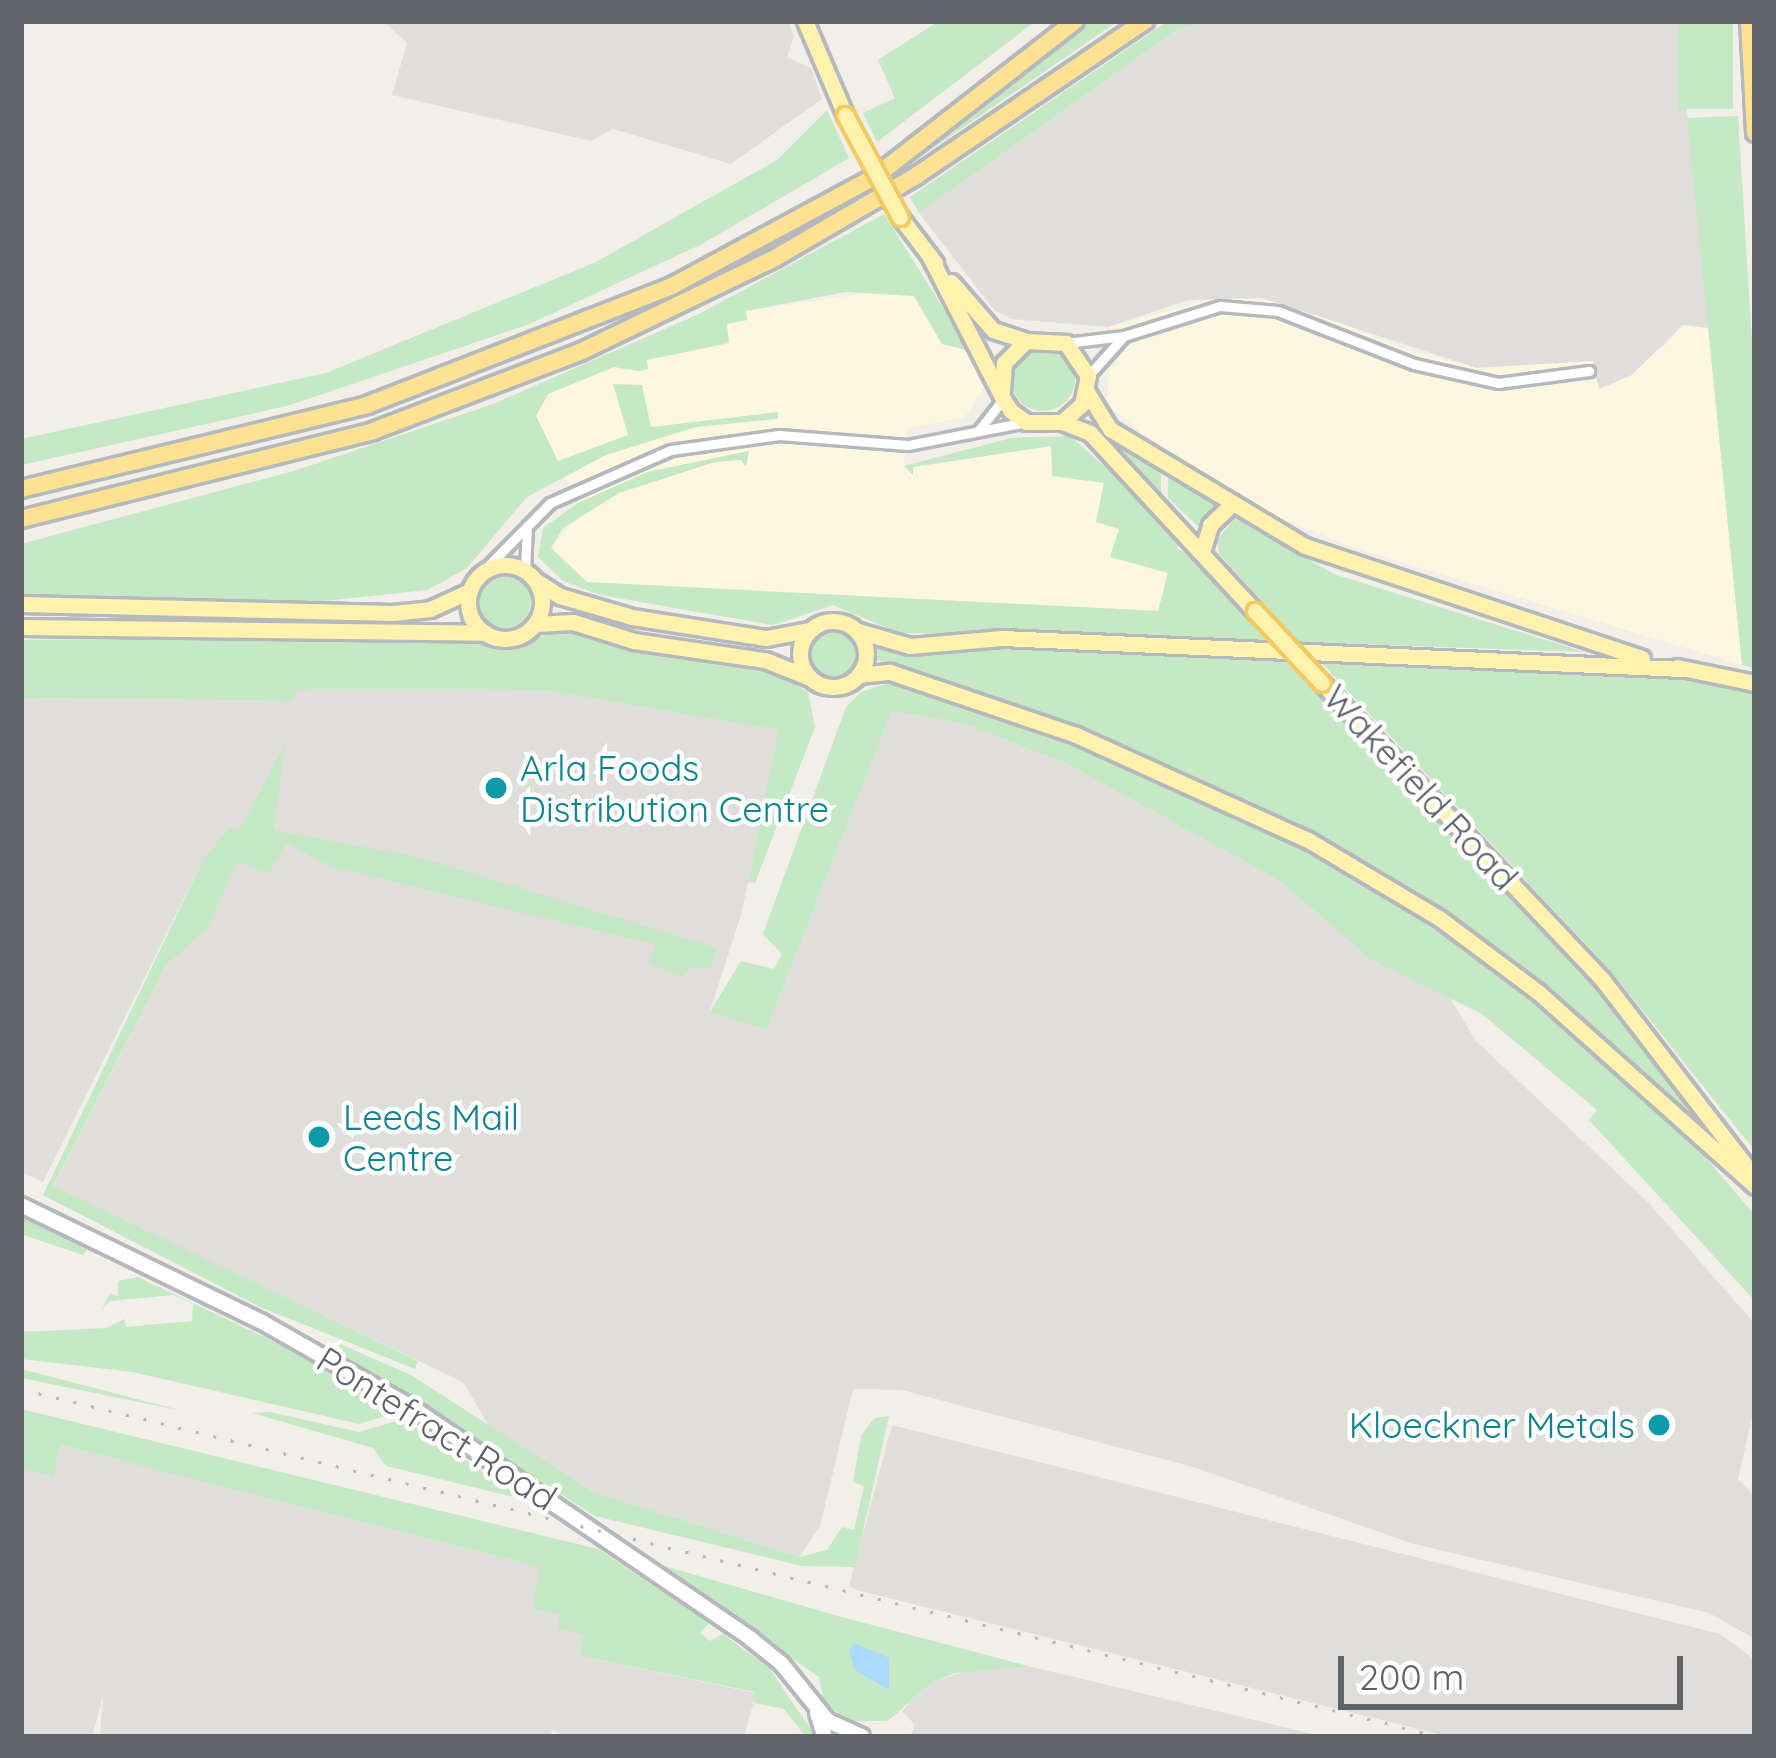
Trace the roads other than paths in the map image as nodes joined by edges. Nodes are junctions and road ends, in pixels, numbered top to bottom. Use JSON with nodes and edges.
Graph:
{"nodes":[{"id":1,"x":805,"y":21,"type":"edge"},
{"id":2,"x":1075,"y":21,"type":"edge"},
{"id":3,"x":1145,"y":21,"type":"edge"},
{"id":4,"x":1749,"y":21,"type":"edge"},
{"id":5,"x":1755,"y":133,"type":"edge"},
{"id":6,"x":929,"y":255,"type":"junction"},
{"id":7,"x":1124,"y":336,"type":"junction"},
{"id":8,"x":1026,"y":340,"type":"junction"},
{"id":9,"x":1066,"y":343,"type":"junction"},
{"id":10,"x":1589,"y":371,"type":"dead end"},
{"id":11,"x":1088,"y":384,"type":"junction"},
{"id":12,"x":1003,"y":397,"type":"junction"},
{"id":13,"x":1026,"y":422,"type":"junction"},
{"id":14,"x":1062,"y":422,"type":"junction"},
{"id":15,"x":980,"y":430,"type":"junction"},
{"id":16,"x":21,"y":485,"type":"edge"},
{"id":17,"x":1233,"y":503,"type":"junction"},
{"id":18,"x":529,"y":520,"type":"junction"},
{"id":19,"x":21,"y":523,"type":"edge"},
{"id":20,"x":1202,"y":552,"type":"junction"},
{"id":21,"x":482,"y":573,"type":"junction"},
{"id":22,"x":530,"y":575,"type":"junction"},
{"id":23,"x":470,"y":591,"type":"junction"},
{"id":24,"x":21,"y":604,"type":"edge"},
{"id":25,"x":535,"y":624,"type":"junction"},
{"id":26,"x":21,"y":627,"type":"edge"},
{"id":27,"x":809,"y":631,"type":"junction"},
{"id":28,"x":858,"y":631,"type":"junction"},
{"id":29,"x":485,"y":633,"type":"junction"},
{"id":30,"x":1682,"y":669,"type":"junction"},
{"id":31,"x":859,"y":675,"type":"junction"},
{"id":32,"x":810,"y":678,"type":"junction"},
{"id":33,"x":1755,"y":682,"type":"edge"},
{"id":34,"x":1755,"y":1182,"type":"edge"},
{"id":35,"x":21,"y":1205,"type":"edge"},
{"id":36,"x":815,"y":1708,"type":"junction"},
{"id":37,"x":860,"y":1736,"type":"edge"},
{"id":38,"x":825,"y":1737,"type":"edge"},
{"id":39,"x":877,"y":1737,"type":"edge"}],
"edges":[{"from":1,"to":6,"type":"main road","bridge":true},
{"from":2,"to":16,"type":"highway"},
{"from":3,"to":19,"type":"highway"},
{"from":4,"to":5,"type":"highway"},
{"from":6,"to":8,"type":"main road"},
{"from":6,"to":12,"type":"main road"},
{"from":7,"to":9,"type":"street"},
{"from":7,"to":10,"type":"street"},
{"from":7,"to":11,"type":"street"},
{"from":8,"to":9,"type":"main road"},
{"from":8,"to":12,"type":"main road"},
{"from":9,"to":11,"type":"main road"},
{"from":11,"to":14,"type":"main road"},
{"from":11,"to":17,"type":"main road"},
{"from":12,"to":13,"type":"main road"},
{"from":12,"to":15,"type":"street"},
{"from":13,"to":14,"type":"main road"},
{"from":13,"to":15,"type":"street"},
{"from":14,"to":20,"type":"main road","name":"Wakefield Road"},
{"from":15,"to":18,"type":"street"},
{"from":17,"to":20,"type":"main road"},
{"from":17,"to":30,"type":"main road"},
{"from":18,"to":21,"type":"street"},
{"from":18,"to":22,"type":"street"},
{"from":20,"to":34,"type":"main road","name":"Wakefield Road","bridge":true},
{"from":21,"to":22,"type":"main road"},
{"from":21,"to":23,"type":"main road"},
{"from":22,"to":25,"type":"main road"},
{"from":22,"to":27,"type":"main road"},
{"from":23,"to":24,"type":"main road"},
{"from":23,"to":29,"type":"main road"},
{"from":25,"to":29,"type":"main road"},
{"from":25,"to":32,"type":"main road"},
{"from":26,"to":29,"type":"main road"},
{"from":27,"to":28,"type":"main road"},
{"from":27,"to":32,"type":"main road"},
{"from":28,"to":30,"type":"main road"},
{"from":28,"to":31,"type":"main road"},
{"from":30,"to":33,"type":"main road"},
{"from":31,"to":32,"type":"main road"},
{"from":31,"to":34,"type":"main road"},
{"from":35,"to":36,"type":"main road","name":"Pontefract Road"},
{"from":36,"to":37,"type":"main road","name":"Pontefract Road"},
{"from":36,"to":38,"type":"main road","name":"Pontefract Road"},
{"from":37,"to":39,"type":"main road"}]}
